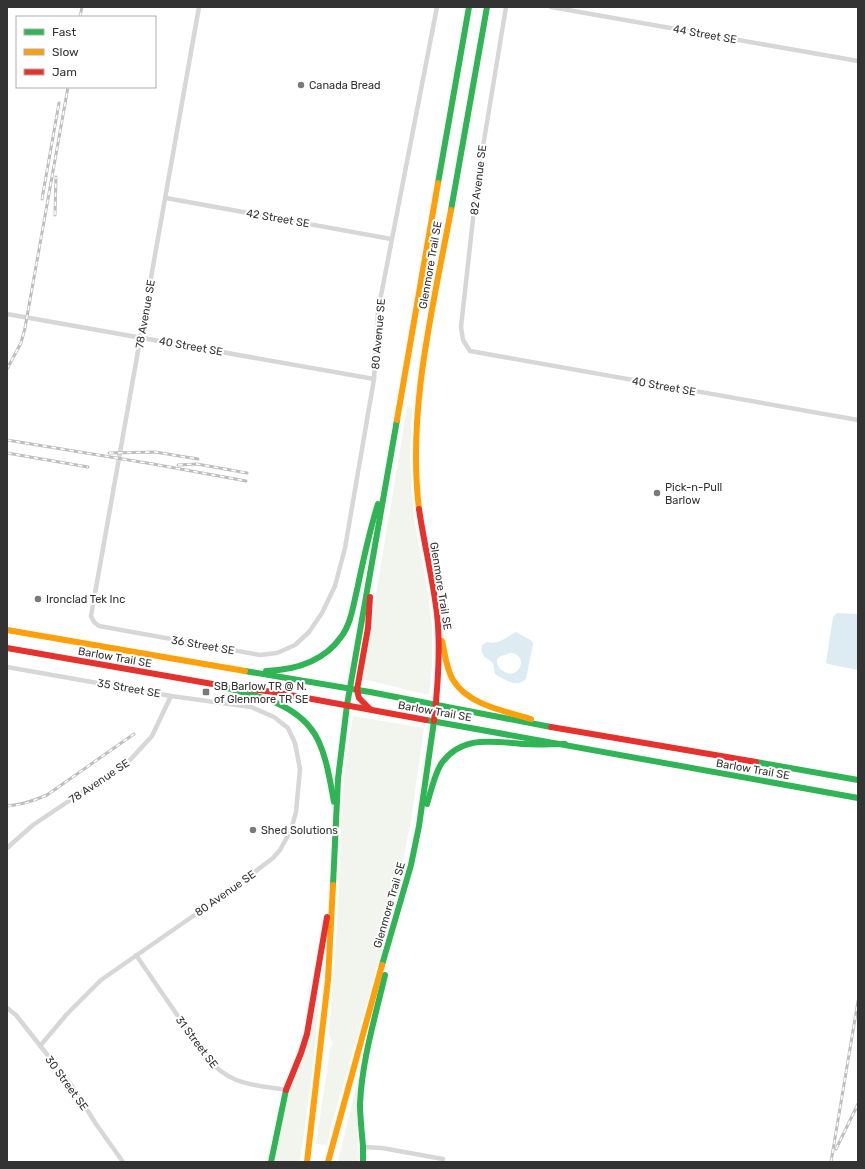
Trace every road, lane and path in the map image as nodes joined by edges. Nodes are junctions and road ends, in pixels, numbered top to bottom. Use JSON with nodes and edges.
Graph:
{"nodes":[{"id":1,"x":199,"y":7,"type":"edge"},
{"id":2,"x":437,"y":7,"type":"edge"},
{"id":3,"x":469,"y":7,"type":"edge"},
{"id":4,"x":487,"y":7,"type":"edge"},
{"id":5,"x":506,"y":7,"type":"edge"},
{"id":6,"x":551,"y":7,"type":"edge"},
{"id":7,"x":858,"y":60,"type":"edge"},
{"id":8,"x":166,"y":198,"type":"junction"},
{"id":9,"x":391,"y":238,"type":"junction"},
{"id":10,"x":7,"y":314,"type":"edge"},
{"id":11,"x":140,"y":337,"type":"junction"},
{"id":12,"x":470,"y":351,"type":"joint"},
{"id":13,"x":374,"y":379,"type":"junction"},
{"id":14,"x":858,"y":420,"type":"edge"},
{"id":15,"x":386,"y":483,"type":"junction"},
{"id":16,"x":373,"y":557,"type":"junction"},
{"id":17,"x":437,"y":614,"type":"junction"},
{"id":18,"x":94,"y":622,"type":"joint"},
{"id":19,"x":7,"y":630,"type":"edge"},
{"id":20,"x":309,"y":632,"type":"joint"},
{"id":21,"x":7,"y":648,"type":"edge"},
{"id":22,"x":7,"y":667,"type":"edge"},
{"id":23,"x":242,"y":670,"type":"junction"},
{"id":24,"x":220,"y":686,"type":"junction"},
{"id":25,"x":350,"y":689,"type":"junction"},
{"id":26,"x":357,"y":690,"type":"junction"},
{"id":27,"x":170,"y":696,"type":"junction"},
{"id":28,"x":347,"y":705,"type":"junction"},
{"id":29,"x":436,"y":705,"type":"junction"},
{"id":30,"x":251,"y":707,"type":"joint"},
{"id":31,"x":371,"y":709,"type":"junction"},
{"id":32,"x":434,"y":721,"type":"junction"},
{"id":33,"x":558,"y":728,"type":"junction"},
{"id":34,"x":564,"y":744,"type":"junction"},
{"id":35,"x":858,"y":780,"type":"edge"},
{"id":36,"x":858,"y":798,"type":"edge"},
{"id":37,"x":336,"y":813,"type":"junction"},
{"id":38,"x":419,"y":826,"type":"junction"},
{"id":39,"x":7,"y":848,"type":"edge"},
{"id":40,"x":333,"y":877,"type":"junction"},
{"id":41,"x":402,"y":900,"type":"junction"},
{"id":42,"x":136,"y":955,"type":"junction"},
{"id":43,"x":7,"y":1008,"type":"edge"},
{"id":44,"x":40,"y":1046,"type":"junction"},
{"id":45,"x":286,"y":1090,"type":"junction"},
{"id":46,"x":363,"y":1147,"type":"junction"},
{"id":47,"x":443,"y":1159,"type":"dead end"},
{"id":48,"x":123,"y":1162,"type":"edge"},
{"id":49,"x":271,"y":1162,"type":"edge"},
{"id":50,"x":306,"y":1162,"type":"edge"},
{"id":51,"x":328,"y":1162,"type":"edge"},
{"id":52,"x":363,"y":1162,"type":"edge"}],
"edges":[{"from":1,"to":8,"type":"street","name":"78 Avenue SE"},
{"from":2,"to":9,"type":"street","name":"80 Avenue SE"},
{"from":3,"to":15,"type":"main road","name":"Glenmore Trail SE"},
{"from":4,"to":17,"type":"main road","name":"Glenmore Trail SE"},
{"from":5,"to":12,"type":"street","name":"82 Avenue SE"},
{"from":6,"to":7,"type":"street","name":"44 Street SE"},
{"from":8,"to":9,"type":"street","name":"42 Street SE"},
{"from":8,"to":11,"type":"street","name":"78 Avenue SE"},
{"from":9,"to":13,"type":"street","name":"80 Avenue SE"},
{"from":10,"to":11,"type":"street","name":"40 Street SE"},
{"from":11,"to":13,"type":"street","name":"40 Street SE"},
{"from":11,"to":18,"type":"street","name":"78 Avenue SE"},
{"from":12,"to":14,"type":"street","name":"40 Street SE"},
{"from":13,"to":20,"type":"street","name":"80 Avenue SE"},
{"from":15,"to":16,"type":"main road","name":"Glenmore Trail SE"},
{"from":15,"to":23,"type":"main road"},
{"from":16,"to":25,"type":"main road","name":"Glenmore Trail SE"},
{"from":16,"to":26,"type":"main road"},
{"from":17,"to":29,"type":"main road","name":"Glenmore Trail SE"},
{"from":17,"to":33,"type":"main road"},
{"from":18,"to":20,"type":"street","name":"36 Street SE"},
{"from":19,"to":23,"type":"main road","name":"Barlow Trail SE"},
{"from":21,"to":24,"type":"main road","name":"Barlow Trail SE"},
{"from":22,"to":27,"type":"street","name":"35 Street SE"},
{"from":23,"to":25,"type":"main road","name":"Barlow Trail SE"},
{"from":24,"to":28,"type":"main road","name":"Barlow Trail SE"},
{"from":24,"to":37,"type":"main road"},
{"from":25,"to":26,"type":"main road","name":"Barlow Trail SE"},
{"from":25,"to":28,"type":"main road","name":"Glenmore Trail SE"},
{"from":26,"to":29,"type":"main road","name":"Barlow Trail SE"},
{"from":26,"to":31,"type":"main road"},
{"from":27,"to":30,"type":"street","name":"35 Street SE"},
{"from":27,"to":39,"type":"street","name":"78 Avenue SE"},
{"from":28,"to":31,"type":"main road","name":"Barlow Trail SE"},
{"from":28,"to":37,"type":"main road","name":"Glenmore Trail SE"},
{"from":29,"to":32,"type":"main road","name":"Glenmore Trail SE"},
{"from":29,"to":33,"type":"main road","name":"Barlow Trail SE"},
{"from":30,"to":42,"type":"street","name":"80 Avenue SE"},
{"from":31,"to":32,"type":"main road","name":"Barlow Trail SE"},
{"from":32,"to":34,"type":"main road","name":"Barlow Trail SE"},
{"from":32,"to":38,"type":"main road","name":"Glenmore Trail SE"},
{"from":33,"to":35,"type":"main road","name":"Barlow Trail SE"},
{"from":34,"to":36,"type":"main road","name":"Barlow Trail SE"},
{"from":34,"to":38,"type":"main road"},
{"from":37,"to":40,"type":"main road","name":"Glenmore Trail SE"},
{"from":38,"to":41,"type":"main road","name":"Glenmore Trail SE"},
{"from":40,"to":45,"type":"main road"},
{"from":40,"to":50,"type":"main road","name":"Glenmore Trail SE"},
{"from":41,"to":46,"type":"main road"},
{"from":41,"to":51,"type":"main road","name":"Glenmore Trail SE"},
{"from":42,"to":44,"type":"street","name":"80 Avenue SE"},
{"from":42,"to":45,"type":"street","name":"31 Street SE"},
{"from":43,"to":44,"type":"street","name":"30 Street SE"},
{"from":44,"to":48,"type":"street","name":"30 Street SE"},
{"from":45,"to":49,"type":"main road"},
{"from":46,"to":47,"type":"street"},
{"from":46,"to":52,"type":"main road"}]}
